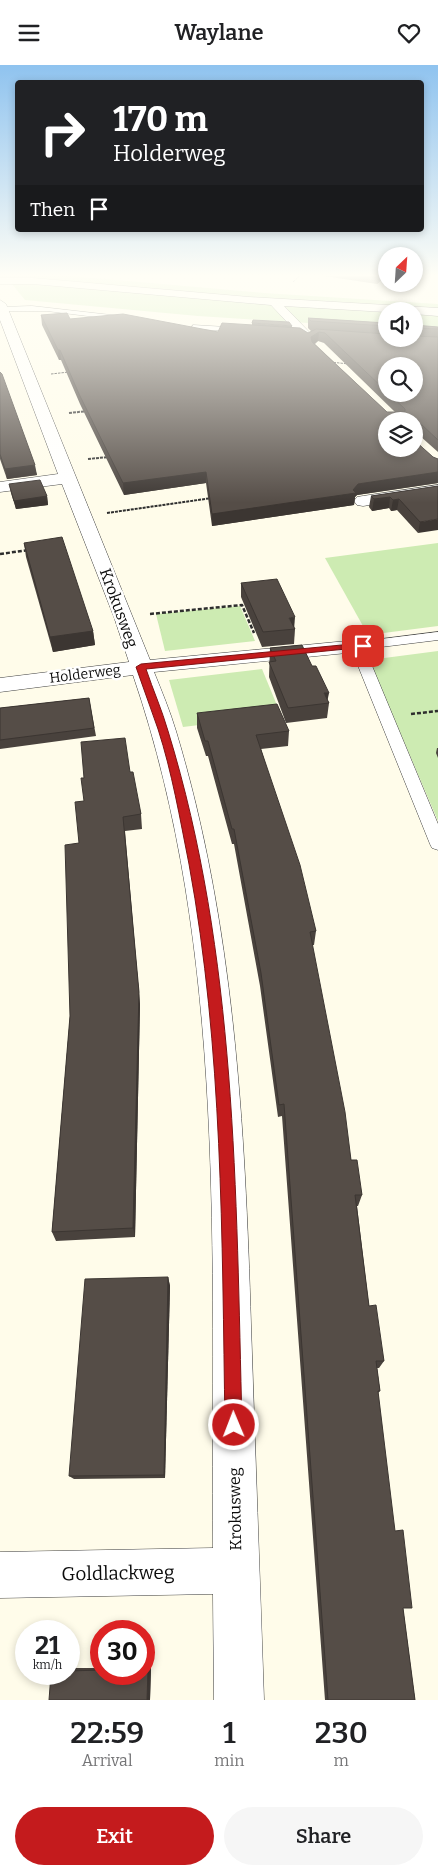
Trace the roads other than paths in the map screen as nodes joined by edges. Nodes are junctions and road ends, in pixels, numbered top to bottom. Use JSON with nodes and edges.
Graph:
{"nodes":[{"id":1,"x":15,"y":350,"type":"edge"},
{"id":2,"x":65,"y":470,"type":"junction"},
{"id":3,"x":0,"y":487,"type":"edge"},
{"id":4,"x":438,"y":490,"type":"edge"},
{"id":5,"x":363,"y":501,"type":"edge"},
{"id":6,"x":438,"y":636,"type":"edge"},
{"id":7,"x":357,"y":647,"type":"junction"},
{"id":8,"x":141,"y":667,"type":"junction"},
{"id":9,"x":0,"y":685,"type":"edge"},
{"id":10,"x":438,"y":844,"type":"edge"},
{"id":11,"x":235,"y":1571,"type":"junction"},
{"id":12,"x":0,"y":1575,"type":"edge"},
{"id":13,"x":239,"y":1700,"type":"edge"}],
"edges":[{"from":1,"to":2,"type":"street","name":"Krokusweg"},
{"from":2,"to":3,"type":"street"},
{"from":2,"to":8,"type":"street","name":"Krokusweg"},
{"from":4,"to":5,"type":"street"},
{"from":6,"to":7,"type":"lane","name":"Holderweg"},
{"from":7,"to":8,"type":"street","name":"Holderweg"},
{"from":7,"to":10,"type":"lane"},
{"from":8,"to":9,"type":"street","name":"Holderweg"},
{"from":8,"to":11,"type":"street","name":"Krokusweg"},
{"from":11,"to":12,"type":"street","name":"Goldlackweg"},
{"from":11,"to":13,"type":"street","name":"Krokusweg"}]}
